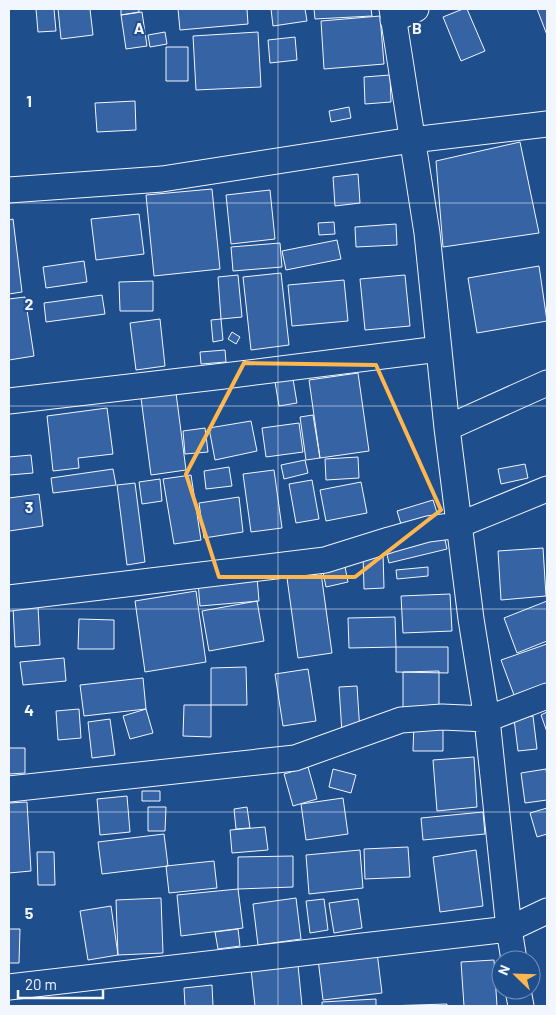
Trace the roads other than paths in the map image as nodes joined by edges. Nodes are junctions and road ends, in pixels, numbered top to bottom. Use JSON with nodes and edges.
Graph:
{"nodes":[{"id":1,"x":416,"y":9,"type":"edge"},
{"id":2,"x":392,"y":15,"type":"edge"},
{"id":3,"x":547,"y":124,"type":"edge"},
{"id":4,"x":412,"y":140,"type":"junction"},
{"id":5,"x":9,"y":190,"type":"edge"},
{"id":6,"x":440,"y":349,"type":"junction"},
{"id":7,"x":547,"y":383,"type":"edge"},
{"id":8,"x":9,"y":401,"type":"edge"},
{"id":9,"x":447,"y":428,"type":"junction"},
{"id":10,"x":547,"y":489,"type":"edge"},
{"id":11,"x":459,"y":525,"type":"junction"},
{"id":12,"x":9,"y":598,"type":"edge"},
{"id":13,"x":547,"y":696,"type":"edge"},
{"id":14,"x":487,"y":719,"type":"junction"},
{"id":15,"x":9,"y":789,"type":"edge"},
{"id":16,"x":547,"y":911,"type":"edge"},
{"id":17,"x":509,"y":929,"type":"junction"},
{"id":18,"x":512,"y":950,"type":"edge"},
{"id":19,"x":9,"y":986,"type":"edge"}],
"edges":[{"from":1,"to":2,"type":"street"},
{"from":2,"to":4,"type":"street"},
{"from":3,"to":4,"type":"street"},
{"from":4,"to":5,"type":"street"},
{"from":4,"to":6,"type":"street"},
{"from":6,"to":8,"type":"street"},
{"from":6,"to":9,"type":"street"},
{"from":7,"to":9,"type":"street"},
{"from":9,"to":11,"type":"street"},
{"from":10,"to":11,"type":"street"},
{"from":11,"to":12,"type":"street"},
{"from":11,"to":14,"type":"street"},
{"from":13,"to":14,"type":"street"},
{"from":14,"to":15,"type":"street"},
{"from":14,"to":17,"type":"street"},
{"from":16,"to":17,"type":"street"},
{"from":17,"to":18,"type":"street"},
{"from":17,"to":19,"type":"street"}]}
